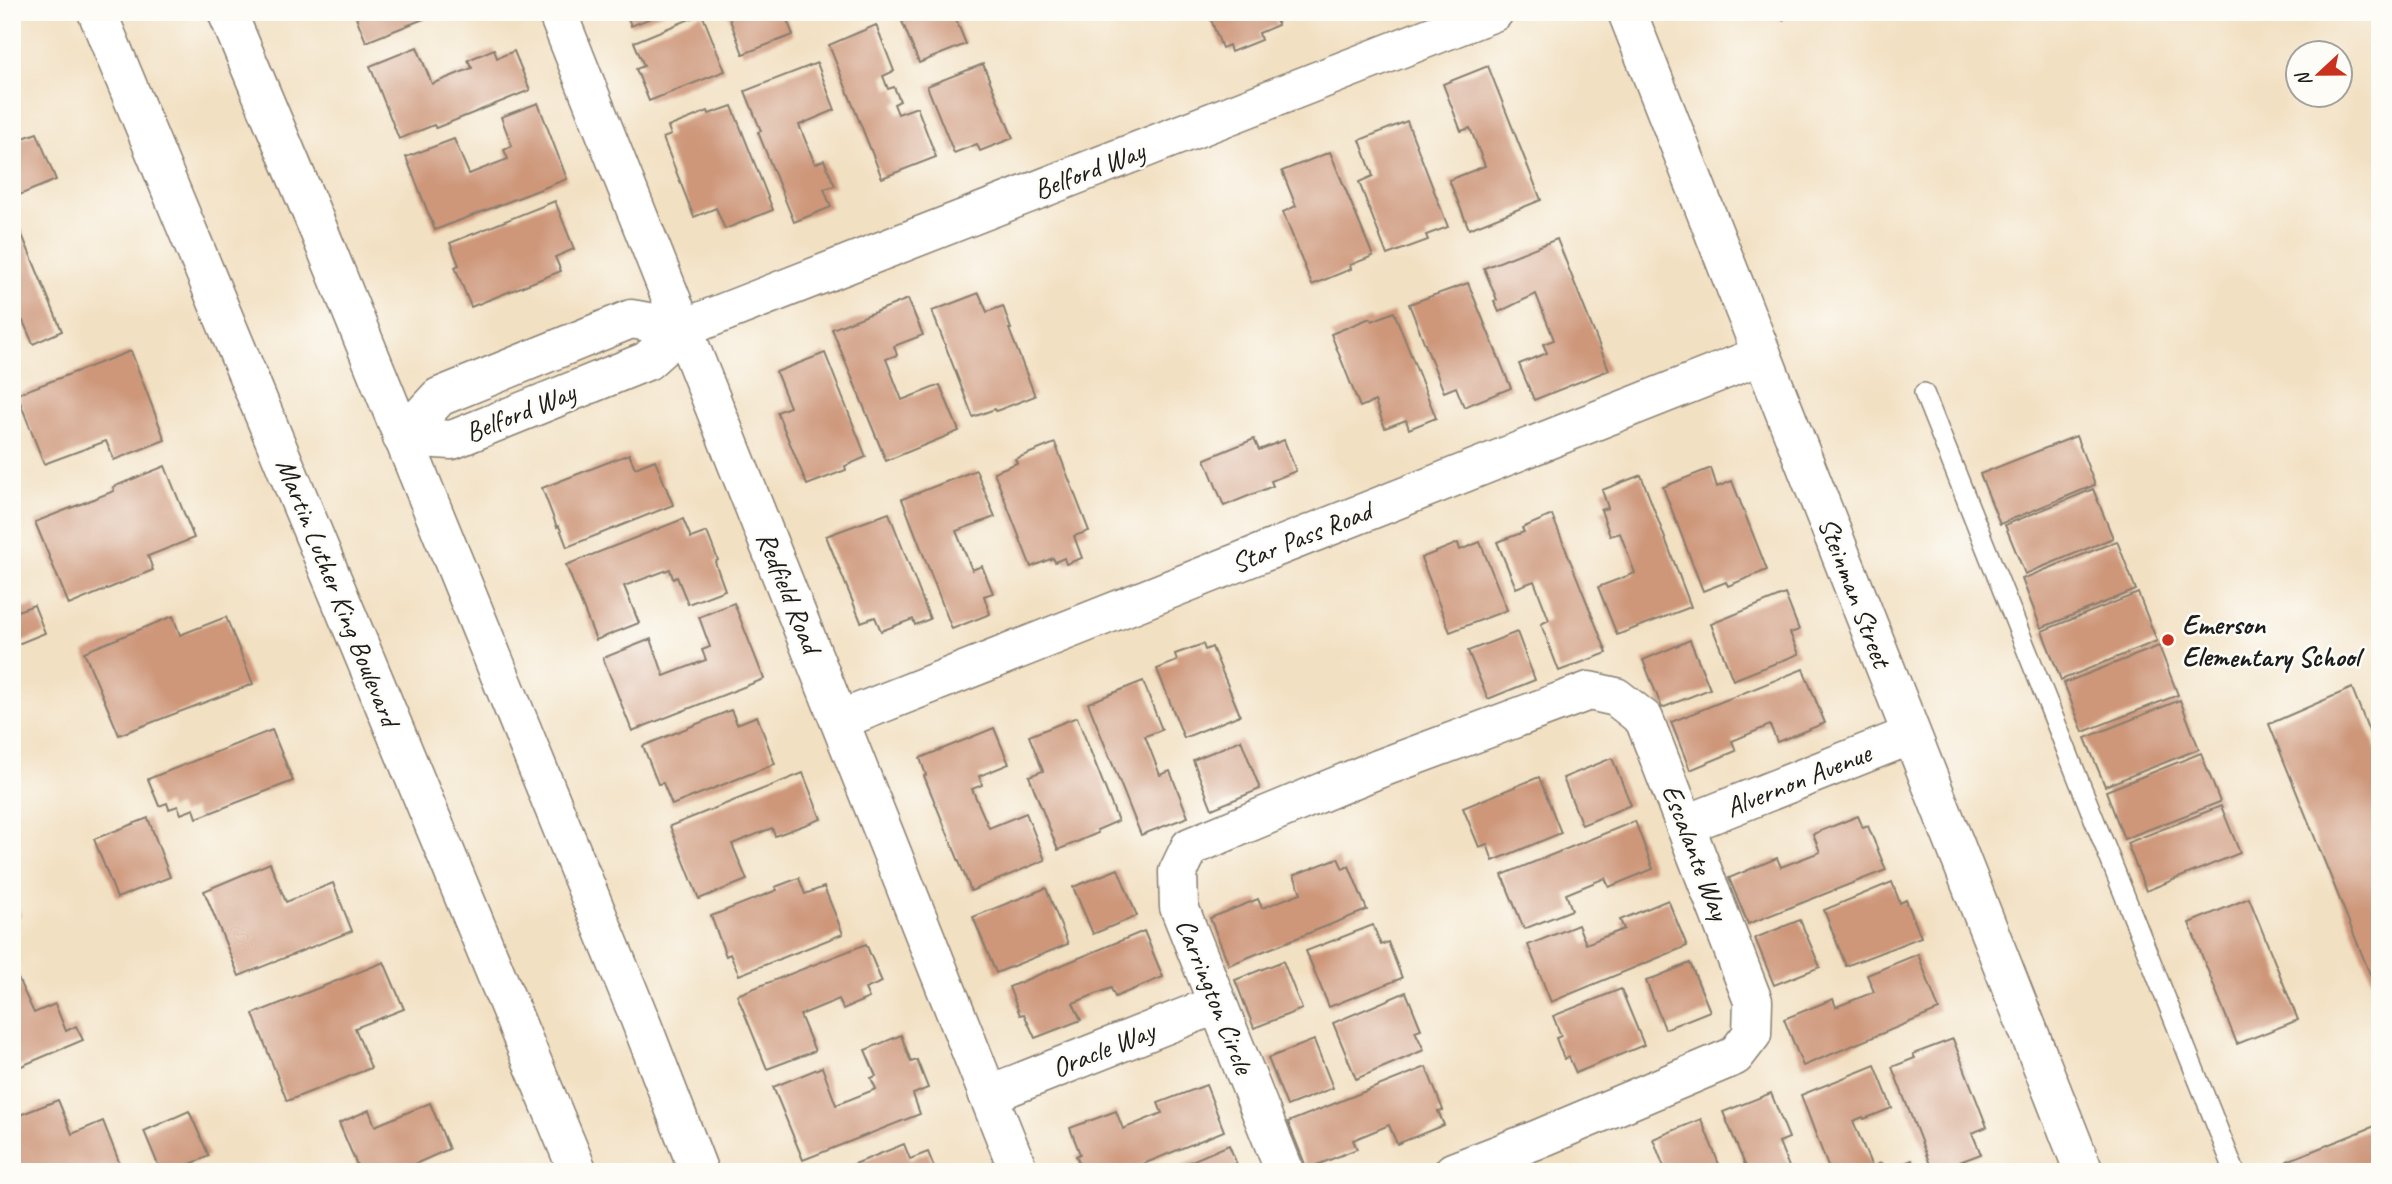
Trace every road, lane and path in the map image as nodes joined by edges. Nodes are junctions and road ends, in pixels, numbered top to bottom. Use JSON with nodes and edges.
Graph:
{"nodes":[{"id":1,"x":97,"y":12,"type":"edge"},
{"id":2,"x":227,"y":12,"type":"edge"},
{"id":3,"x":557,"y":12,"type":"edge"},
{"id":4,"x":1494,"y":12,"type":"edge"},
{"id":5,"x":1626,"y":12,"type":"edge"},
{"id":6,"x":684,"y":328,"type":"junction"},
{"id":7,"x":1762,"y":355,"type":"junction"},
{"id":8,"x":1924,"y":393,"type":"dead end"},
{"id":9,"x":402,"y":437,"type":"junction"},
{"id":10,"x":839,"y":720,"type":"junction"},
{"id":11,"x":1911,"y":735,"type":"junction"},
{"id":12,"x":1373,"y":771,"type":"joint"},
{"id":13,"x":1685,"y":825,"type":"junction"},
{"id":14,"x":1218,"y":1004,"type":"junction"},
{"id":15,"x":988,"y":1095,"type":"junction"},
{"id":16,"x":578,"y":1172,"type":"edge"},
{"id":17,"x":699,"y":1172,"type":"edge"},
{"id":18,"x":1019,"y":1172,"type":"edge"},
{"id":19,"x":1285,"y":1172,"type":"edge"},
{"id":20,"x":1453,"y":1172,"type":"edge"},
{"id":21,"x":2084,"y":1172,"type":"edge"},
{"id":22,"x":2235,"y":1172,"type":"edge"}],
"edges":[{"from":1,"to":16,"type":"street","name":"Martin Luther King Boulevard"},
{"from":2,"to":9,"type":"street"},
{"from":3,"to":6,"type":"street","name":"Redfield Road"},
{"from":4,"to":6,"type":"street","name":"Belford Way"},
{"from":5,"to":7,"type":"street","name":"Steinman Street"},
{"from":6,"to":9,"type":"street","name":"Belford Way"},
{"from":6,"to":10,"type":"street","name":"Redfield Road"},
{"from":7,"to":10,"type":"street","name":"Star Pass Road"},
{"from":7,"to":11,"type":"street","name":"Steinman Street"},
{"from":8,"to":22,"type":"lane"},
{"from":9,"to":17,"type":"street"},
{"from":10,"to":15,"type":"street","name":"Redfield Road"},
{"from":11,"to":13,"type":"street","name":"Alvernon Avenue"},
{"from":11,"to":21,"type":"street","name":"Steinman Street"},
{"from":12,"to":13,"type":"street","name":"Escalante Way"},
{"from":12,"to":14,"type":"street","name":"Carrington Circle"},
{"from":13,"to":20,"type":"street","name":"Escalante Way"},
{"from":14,"to":15,"type":"street","name":"Oracle Way"},
{"from":14,"to":19,"type":"street","name":"Carrington Circle"},
{"from":15,"to":18,"type":"street","name":"Redfield Road"}]}
